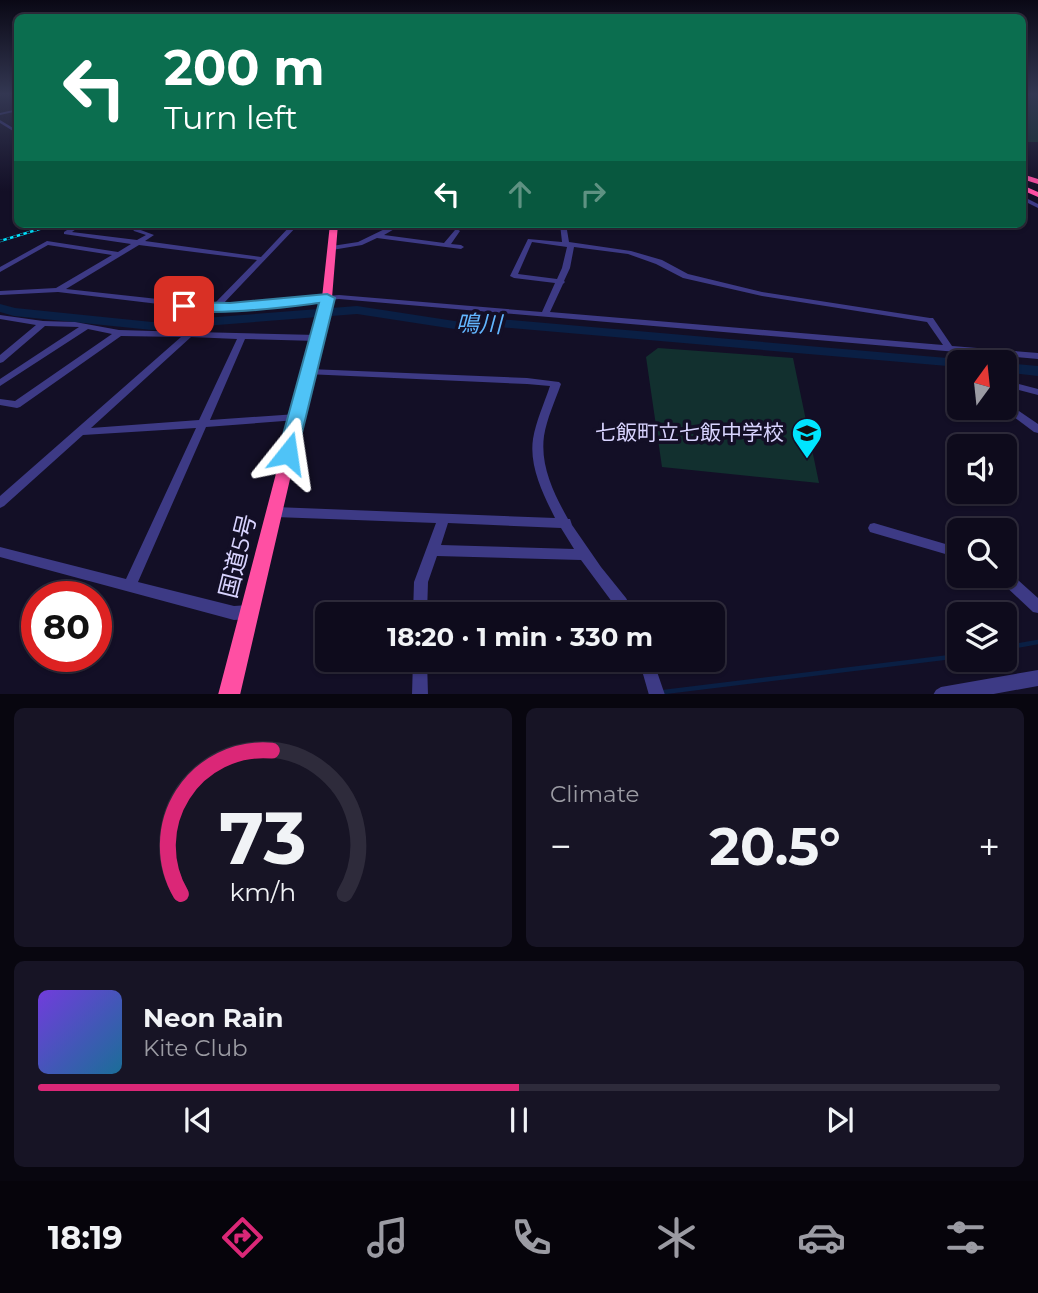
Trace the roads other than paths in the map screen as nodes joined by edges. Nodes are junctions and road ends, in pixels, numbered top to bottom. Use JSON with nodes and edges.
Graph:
{"nodes":[{"id":1,"x":74,"y":228,"type":"edge"},
{"id":2,"x":135,"y":228,"type":"edge"},
{"id":3,"x":292,"y":228,"type":"edge"},
{"id":4,"x":334,"y":228,"type":"edge"},
{"id":5,"x":393,"y":228,"type":"edge"},
{"id":6,"x":564,"y":228,"type":"edge"},
{"id":7,"x":457,"y":230,"type":"dead end"},
{"id":8,"x":378,"y":236,"type":"junction"},
{"id":9,"x":138,"y":242,"type":"junction"},
{"id":10,"x":568,"y":244,"type":"junction"},
{"id":11,"x":446,"y":245,"type":"junction"},
{"id":12,"x":461,"y":247,"type":"dead end"},
{"id":13,"x":332,"y":248,"type":"junction"},
{"id":14,"x":119,"y":254,"type":"junction"},
{"id":15,"x":262,"y":259,"type":"junction"},
{"id":16,"x":0,"y":270,"type":"edge"},
{"id":17,"x":561,"y":282,"type":"junction"},
{"id":18,"x":58,"y":290,"type":"junction"},
{"id":19,"x":2,"y":292,"type":"edge"},
{"id":20,"x":325,"y":307,"type":"junction"},
{"id":21,"x":215,"y":308,"type":"junction"},
{"id":22,"x":545,"y":314,"type":"junction"},
{"id":23,"x":0,"y":317,"type":"edge"},
{"id":24,"x":43,"y":323,"type":"junction"},
{"id":25,"x":85,"y":327,"type":"junction"},
{"id":26,"x":196,"y":327,"type":"junction"},
{"id":27,"x":119,"y":333,"type":"junction"},
{"id":28,"x":242,"y":337,"type":"junction"},
{"id":29,"x":317,"y":338,"type":"junction"},
{"id":30,"x":950,"y":349,"type":"junction"},
{"id":31,"x":1038,"y":356,"type":"edge"},
{"id":32,"x":0,"y":360,"type":"edge"},
{"id":33,"x":309,"y":372,"type":"junction"},
{"id":34,"x":0,"y":383,"type":"edge"},
{"id":35,"x":1017,"y":386,"type":"edge"},
{"id":36,"x":1038,"y":392,"type":"edge"},
{"id":37,"x":0,"y":401,"type":"edge"},
{"id":38,"x":1017,"y":414,"type":"edge"},
{"id":39,"x":297,"y":417,"type":"junction"},
{"id":40,"x":202,"y":423,"type":"junction"},
{"id":41,"x":1038,"y":429,"type":"edge"},
{"id":42,"x":80,"y":432,"type":"junction"},
{"id":43,"x":0,"y":503,"type":"edge"},
{"id":44,"x":275,"y":512,"type":"junction"},
{"id":45,"x":444,"y":519,"type":"junction"},
{"id":46,"x":566,"y":523,"type":"junction"},
{"id":47,"x":874,"y":528,"type":"dead end"},
{"id":48,"x":947,"y":549,"type":"edge"},
{"id":49,"x":432,"y":550,"type":"junction"},
{"id":50,"x":0,"y":552,"type":"edge"},
{"id":51,"x":585,"y":555,"type":"junction"},
{"id":52,"x":129,"y":586,"type":"junction"},
{"id":53,"x":1017,"y":588,"type":"edge"},
{"id":54,"x":421,"y":602,"type":"edge"},
{"id":55,"x":619,"y":602,"type":"edge"},
{"id":56,"x":1038,"y":607,"type":"edge"},
{"id":57,"x":249,"y":612,"type":"junction"},
{"id":58,"x":420,"y":672,"type":"edge"},
{"id":59,"x":650,"y":672,"type":"edge"},
{"id":60,"x":1036,"y":682,"type":"edge"},
{"id":61,"x":229,"y":694,"type":"edge"},
{"id":62,"x":420,"y":694,"type":"edge"},
{"id":63,"x":657,"y":694,"type":"edge"},
{"id":64,"x":948,"y":694,"type":"edge"}],
"edges":[{"from":1,"to":9,"type":"street"},
{"from":2,"to":9,"type":"street"},
{"from":3,"to":15,"type":"street"},
{"from":4,"to":13,"type":"highway","name":"国道5号"},
{"from":5,"to":8,"type":"street"},
{"from":6,"to":10,"type":"street"},
{"from":7,"to":11,"type":"street"},
{"from":8,"to":11,"type":"street"},
{"from":8,"to":13,"type":"street"},
{"from":9,"to":14,"type":"street"},
{"from":9,"to":15,"type":"street"},
{"from":10,"to":17,"type":"street"},
{"from":10,"to":17,"type":"street"},
{"from":10,"to":30,"type":"street"},
{"from":11,"to":12,"type":"street"},
{"from":13,"to":20,"type":"highway","name":"国道5号"},
{"from":14,"to":16,"type":"street"},
{"from":14,"to":18,"type":"street"},
{"from":15,"to":21,"type":"street"},
{"from":17,"to":22,"type":"street"},
{"from":18,"to":19,"type":"street"},
{"from":18,"to":21,"type":"street"},
{"from":20,"to":21,"type":"street"},
{"from":20,"to":22,"type":"street"},
{"from":20,"to":29,"type":"highway","name":"国道5号"},
{"from":21,"to":26,"type":"street"},
{"from":22,"to":30,"type":"street"},
{"from":23,"to":24,"type":"street"},
{"from":24,"to":25,"type":"street"},
{"from":24,"to":32,"type":"street"},
{"from":25,"to":27,"type":"street"},
{"from":25,"to":34,"type":"street"},
{"from":26,"to":27,"type":"street"},
{"from":26,"to":28,"type":"street"},
{"from":26,"to":42,"type":"street"},
{"from":27,"to":37,"type":"street"},
{"from":28,"to":29,"type":"street"},
{"from":28,"to":40,"type":"street"},
{"from":29,"to":33,"type":"highway","name":"国道5号"},
{"from":30,"to":31,"type":"street"},
{"from":33,"to":39,"type":"highway","name":"国道5号"},
{"from":33,"to":46,"type":"street"},
{"from":35,"to":36,"type":"street"},
{"from":38,"to":41,"type":"street"},
{"from":39,"to":40,"type":"street"},
{"from":39,"to":44,"type":"highway","name":"国道5号"},
{"from":40,"to":42,"type":"street"},
{"from":40,"to":52,"type":"street"},
{"from":42,"to":43,"type":"street"},
{"from":44,"to":45,"type":"street"},
{"from":44,"to":57,"type":"highway","name":"国道5号"},
{"from":45,"to":46,"type":"street"},
{"from":45,"to":49,"type":"street"},
{"from":46,"to":51,"type":"street"},
{"from":47,"to":48,"type":"street"},
{"from":49,"to":51,"type":"street"},
{"from":49,"to":54,"type":"street"},
{"from":50,"to":52,"type":"street"},
{"from":51,"to":55,"type":"street"},
{"from":52,"to":57,"type":"street"},
{"from":53,"to":56,"type":"street"},
{"from":57,"to":61,"type":"highway","name":"国道5号"},
{"from":58,"to":62,"type":"street"},
{"from":59,"to":63,"type":"street"},
{"from":60,"to":64,"type":"street"}]}
